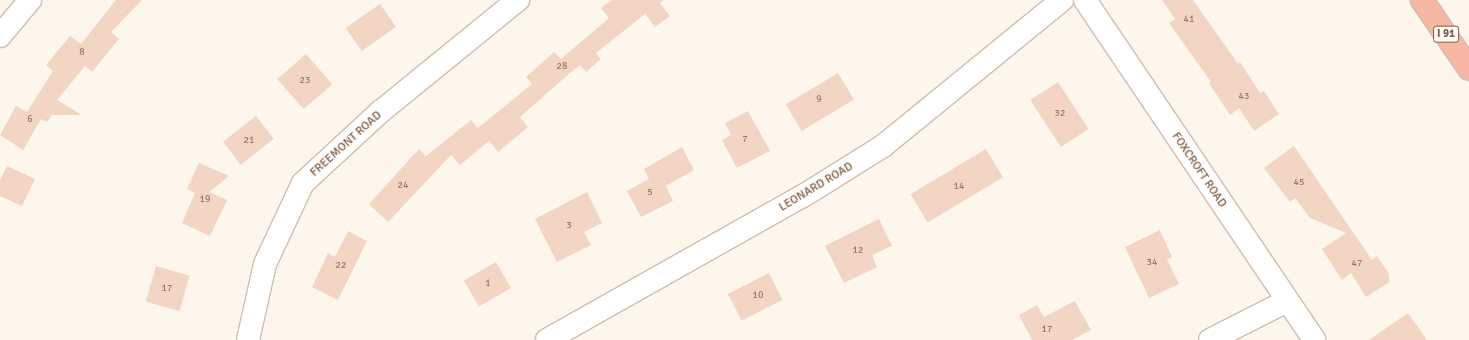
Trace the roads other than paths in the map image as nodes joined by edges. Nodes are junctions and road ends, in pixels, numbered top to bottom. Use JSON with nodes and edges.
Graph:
{"nodes":[{"id":1,"x":30,"y":0,"type":"edge"},
{"id":2,"x":518,"y":0,"type":"edge"},
{"id":3,"x":1062,"y":0,"type":"edge"},
{"id":4,"x":1085,"y":0,"type":"edge"},
{"id":5,"x":1422,"y":0,"type":"edge"},
{"id":6,"x":0,"y":36,"type":"edge"},
{"id":7,"x":1469,"y":69,"type":"edge"},
{"id":8,"x":1287,"y":301,"type":"junction"},
{"id":9,"x":248,"y":340,"type":"edge"},
{"id":10,"x":547,"y":340,"type":"edge"},
{"id":11,"x":1210,"y":340,"type":"edge"},
{"id":12,"x":1314,"y":340,"type":"edge"}],
"edges":[{"from":1,"to":6,"type":"street"},
{"from":2,"to":9,"type":"street","name":"FREEMONT ROAD"},
{"from":3,"to":10,"type":"street","name":"LEONARD ROAD"},
{"from":4,"to":8,"type":"street","name":"FOXCROFT ROAD"},
{"from":5,"to":7,"type":"highway","number":"I 91"},
{"from":8,"to":11,"type":"street"},
{"from":8,"to":12,"type":"street","name":"FOXCROFT ROAD"}]}
